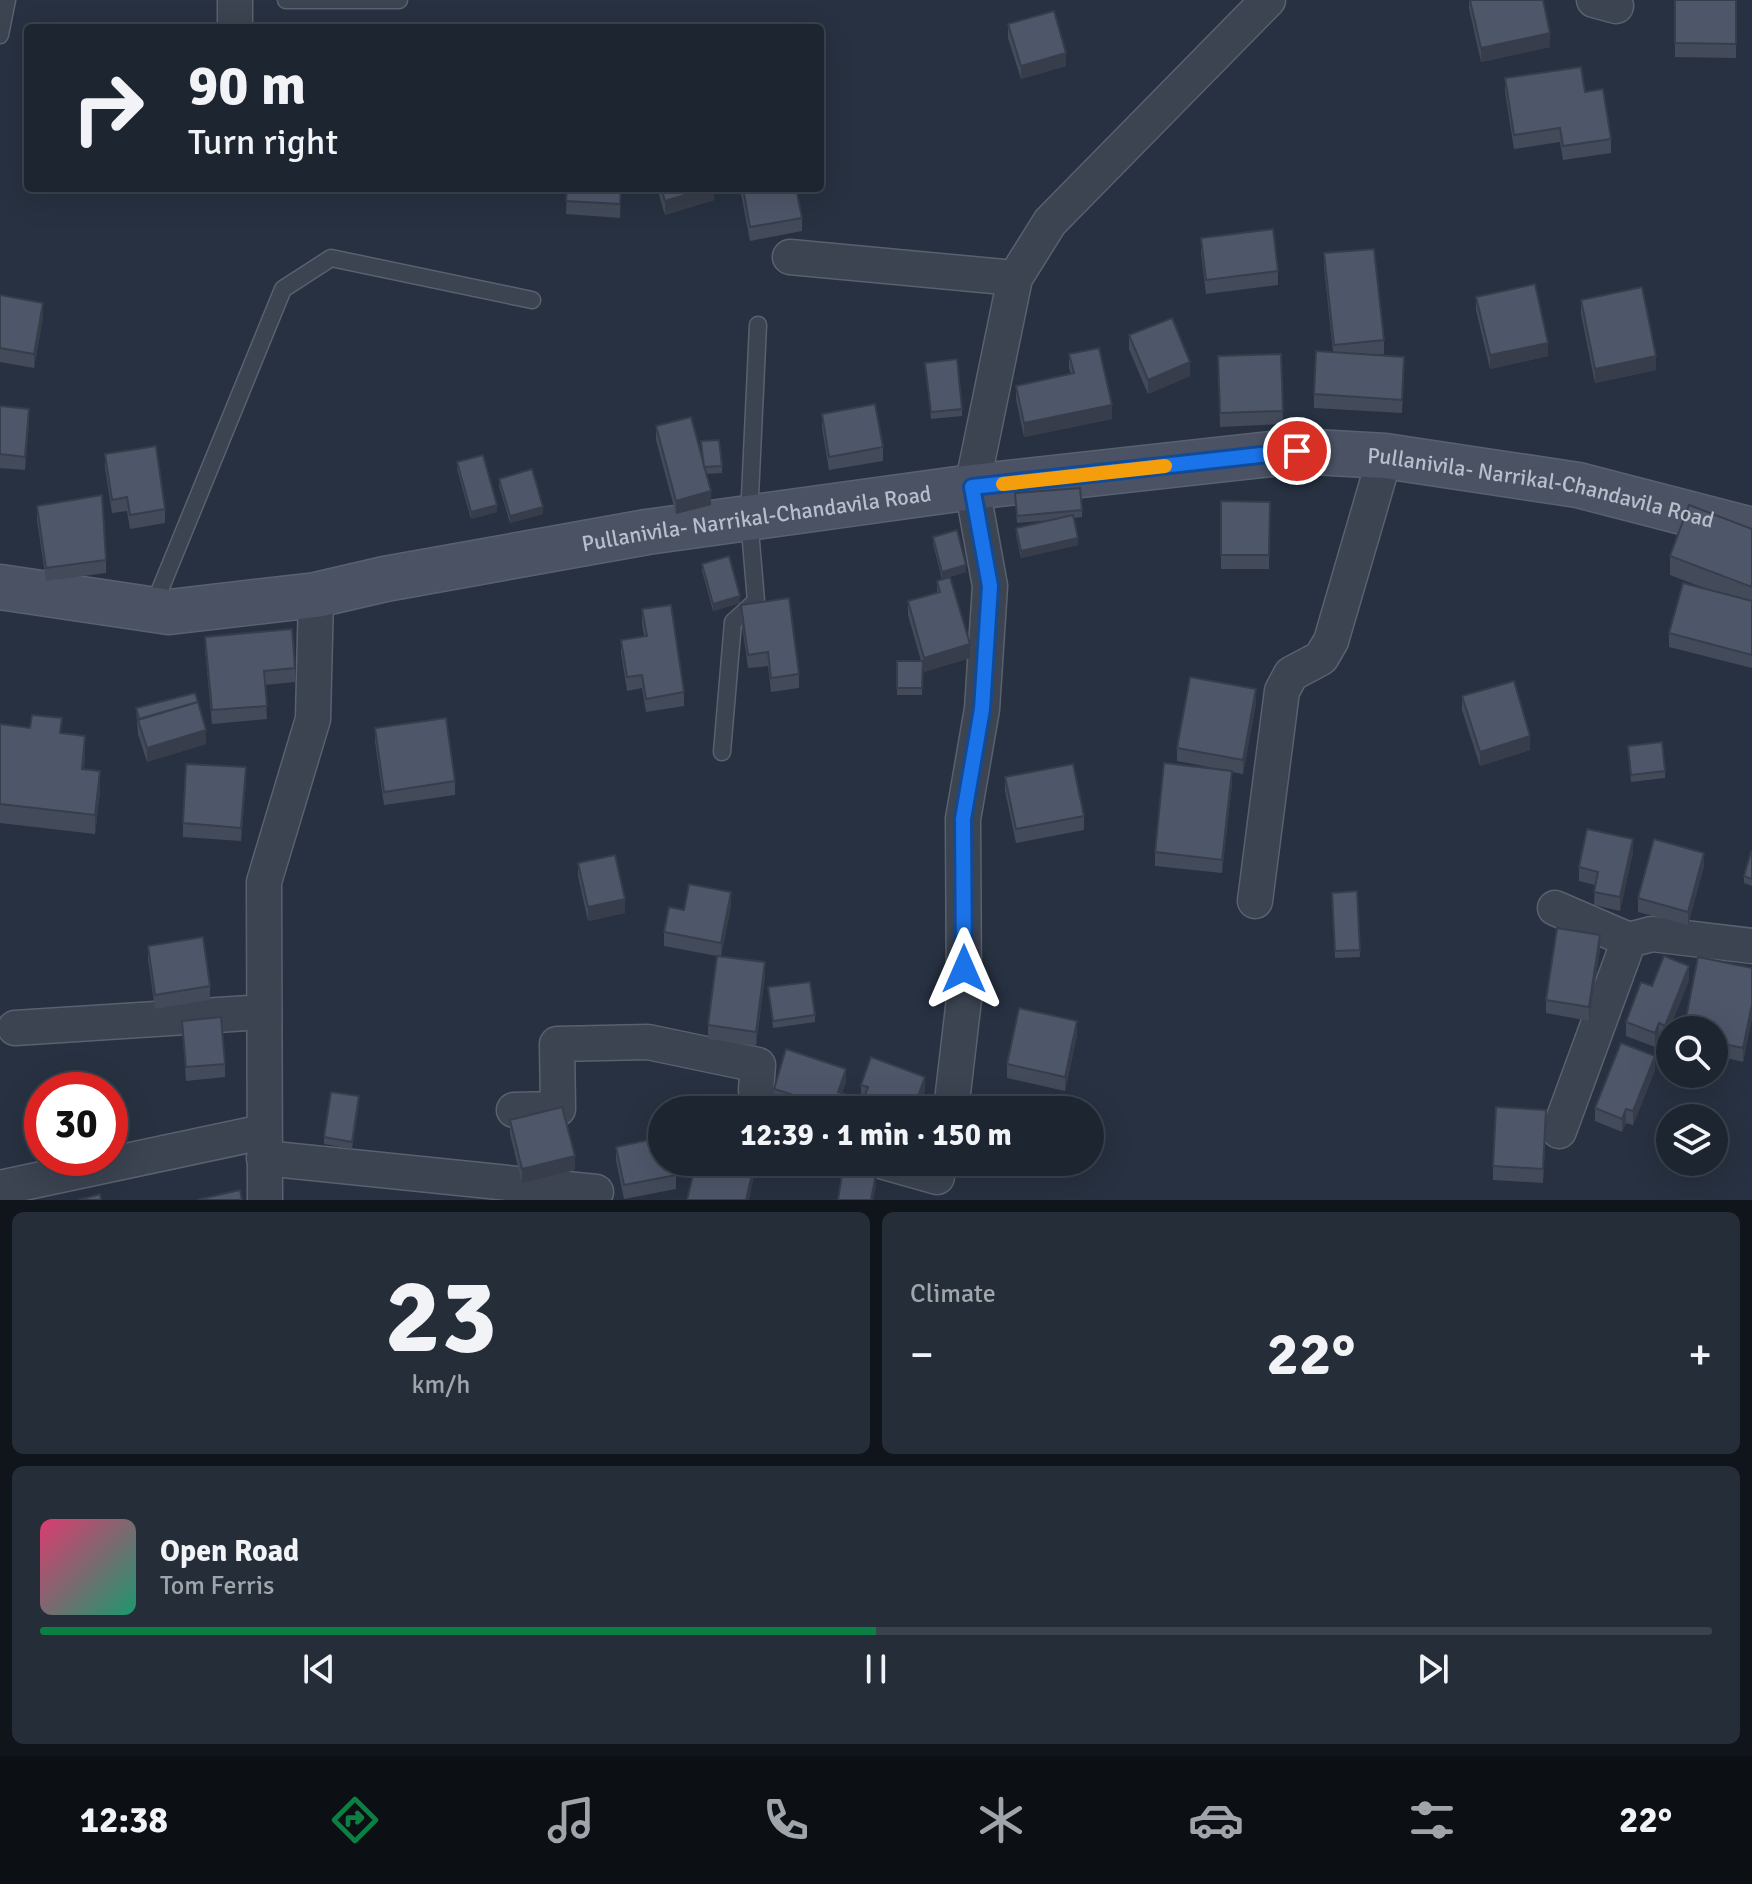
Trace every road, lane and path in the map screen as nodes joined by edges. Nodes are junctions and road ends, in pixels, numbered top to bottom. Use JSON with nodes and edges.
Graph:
{"nodes":[{"id":1,"x":7,"y":0,"type":"edge"},
{"id":2,"x":235,"y":0,"type":"edge"},
{"id":3,"x":286,"y":0,"type":"edge"},
{"id":4,"x":399,"y":0,"type":"edge"},
{"id":5,"x":1268,"y":0,"type":"edge"},
{"id":6,"x":235,"y":24,"type":"edge"},
{"id":7,"x":0,"y":35,"type":"edge"},
{"id":8,"x":790,"y":257,"type":"dead end"},
{"id":9,"x":1015,"y":278,"type":"junction"},
{"id":10,"x":532,"y":300,"type":"dead end"},
{"id":11,"x":758,"y":325,"type":"dead end"},
{"id":12,"x":1385,"y":456,"type":"junction"},
{"id":13,"x":972,"y":487,"type":"junction"},
{"id":14,"x":749,"y":518,"type":"junction"},
{"id":15,"x":1752,"y":530,"type":"edge"},
{"id":16,"x":0,"y":587,"type":"edge"},
{"id":17,"x":316,"y":595,"type":"junction"},
{"id":18,"x":152,"y":609,"type":"junction"},
{"id":19,"x":722,"y":752,"type":"dead end"},
{"id":20,"x":1255,"y":901,"type":"dead end"},
{"id":21,"x":1555,"y":908,"type":"dead end"},
{"id":22,"x":1629,"y":940,"type":"junction"},
{"id":23,"x":1752,"y":946,"type":"edge"},
{"id":24,"x":263,"y":1012,"type":"junction"},
{"id":25,"x":15,"y":1028,"type":"dead end"},
{"id":26,"x":758,"y":1096,"type":"edge"},
{"id":27,"x":953,"y":1096,"type":"edge"},
{"id":28,"x":514,"y":1110,"type":"dead end"},
{"id":29,"x":1559,"y":1131,"type":"dead end"},
{"id":30,"x":264,"y":1145,"type":"junction"},
{"id":31,"x":0,"y":1188,"type":"edge"},
{"id":32,"x":596,"y":1192,"type":"dead end"},
{"id":33,"x":265,"y":1200,"type":"edge"}],
"edges":[{"from":1,"to":7,"type":"lane"},
{"from":2,"to":6,"type":"street"},
{"from":3,"to":4,"type":"lane"},
{"from":5,"to":9,"type":"street"},
{"from":8,"to":9,"type":"street"},
{"from":9,"to":13,"type":"street"},
{"from":10,"to":18,"type":"lane"},
{"from":11,"to":14,"type":"lane"},
{"from":12,"to":13,"type":"street","name":"Pullanivila- Narrikal-Chandavila Road"},
{"from":12,"to":15,"type":"street","name":"Pullanivila- Narrikal-Chandavila Road"},
{"from":12,"to":20,"type":"street"},
{"from":13,"to":14,"type":"street","name":"Pullanivila- Narrikal-Chandavila Road"},
{"from":13,"to":27,"type":"street"},
{"from":14,"to":17,"type":"street","name":"Pullanivila- Narrikal-Chandavila Road"},
{"from":14,"to":19,"type":"lane"},
{"from":16,"to":18,"type":"street","name":"Pullanivila- Narrikal-Chandavila Road"},
{"from":17,"to":18,"type":"street","name":"Pullanivila- Narrikal-Chandavila Road"},
{"from":17,"to":24,"type":"street"},
{"from":21,"to":22,"type":"street"},
{"from":22,"to":23,"type":"street"},
{"from":22,"to":29,"type":"street"},
{"from":24,"to":25,"type":"street"},
{"from":24,"to":30,"type":"street"},
{"from":26,"to":28,"type":"street"},
{"from":30,"to":31,"type":"street"},
{"from":30,"to":32,"type":"street"},
{"from":30,"to":33,"type":"street"}]}
